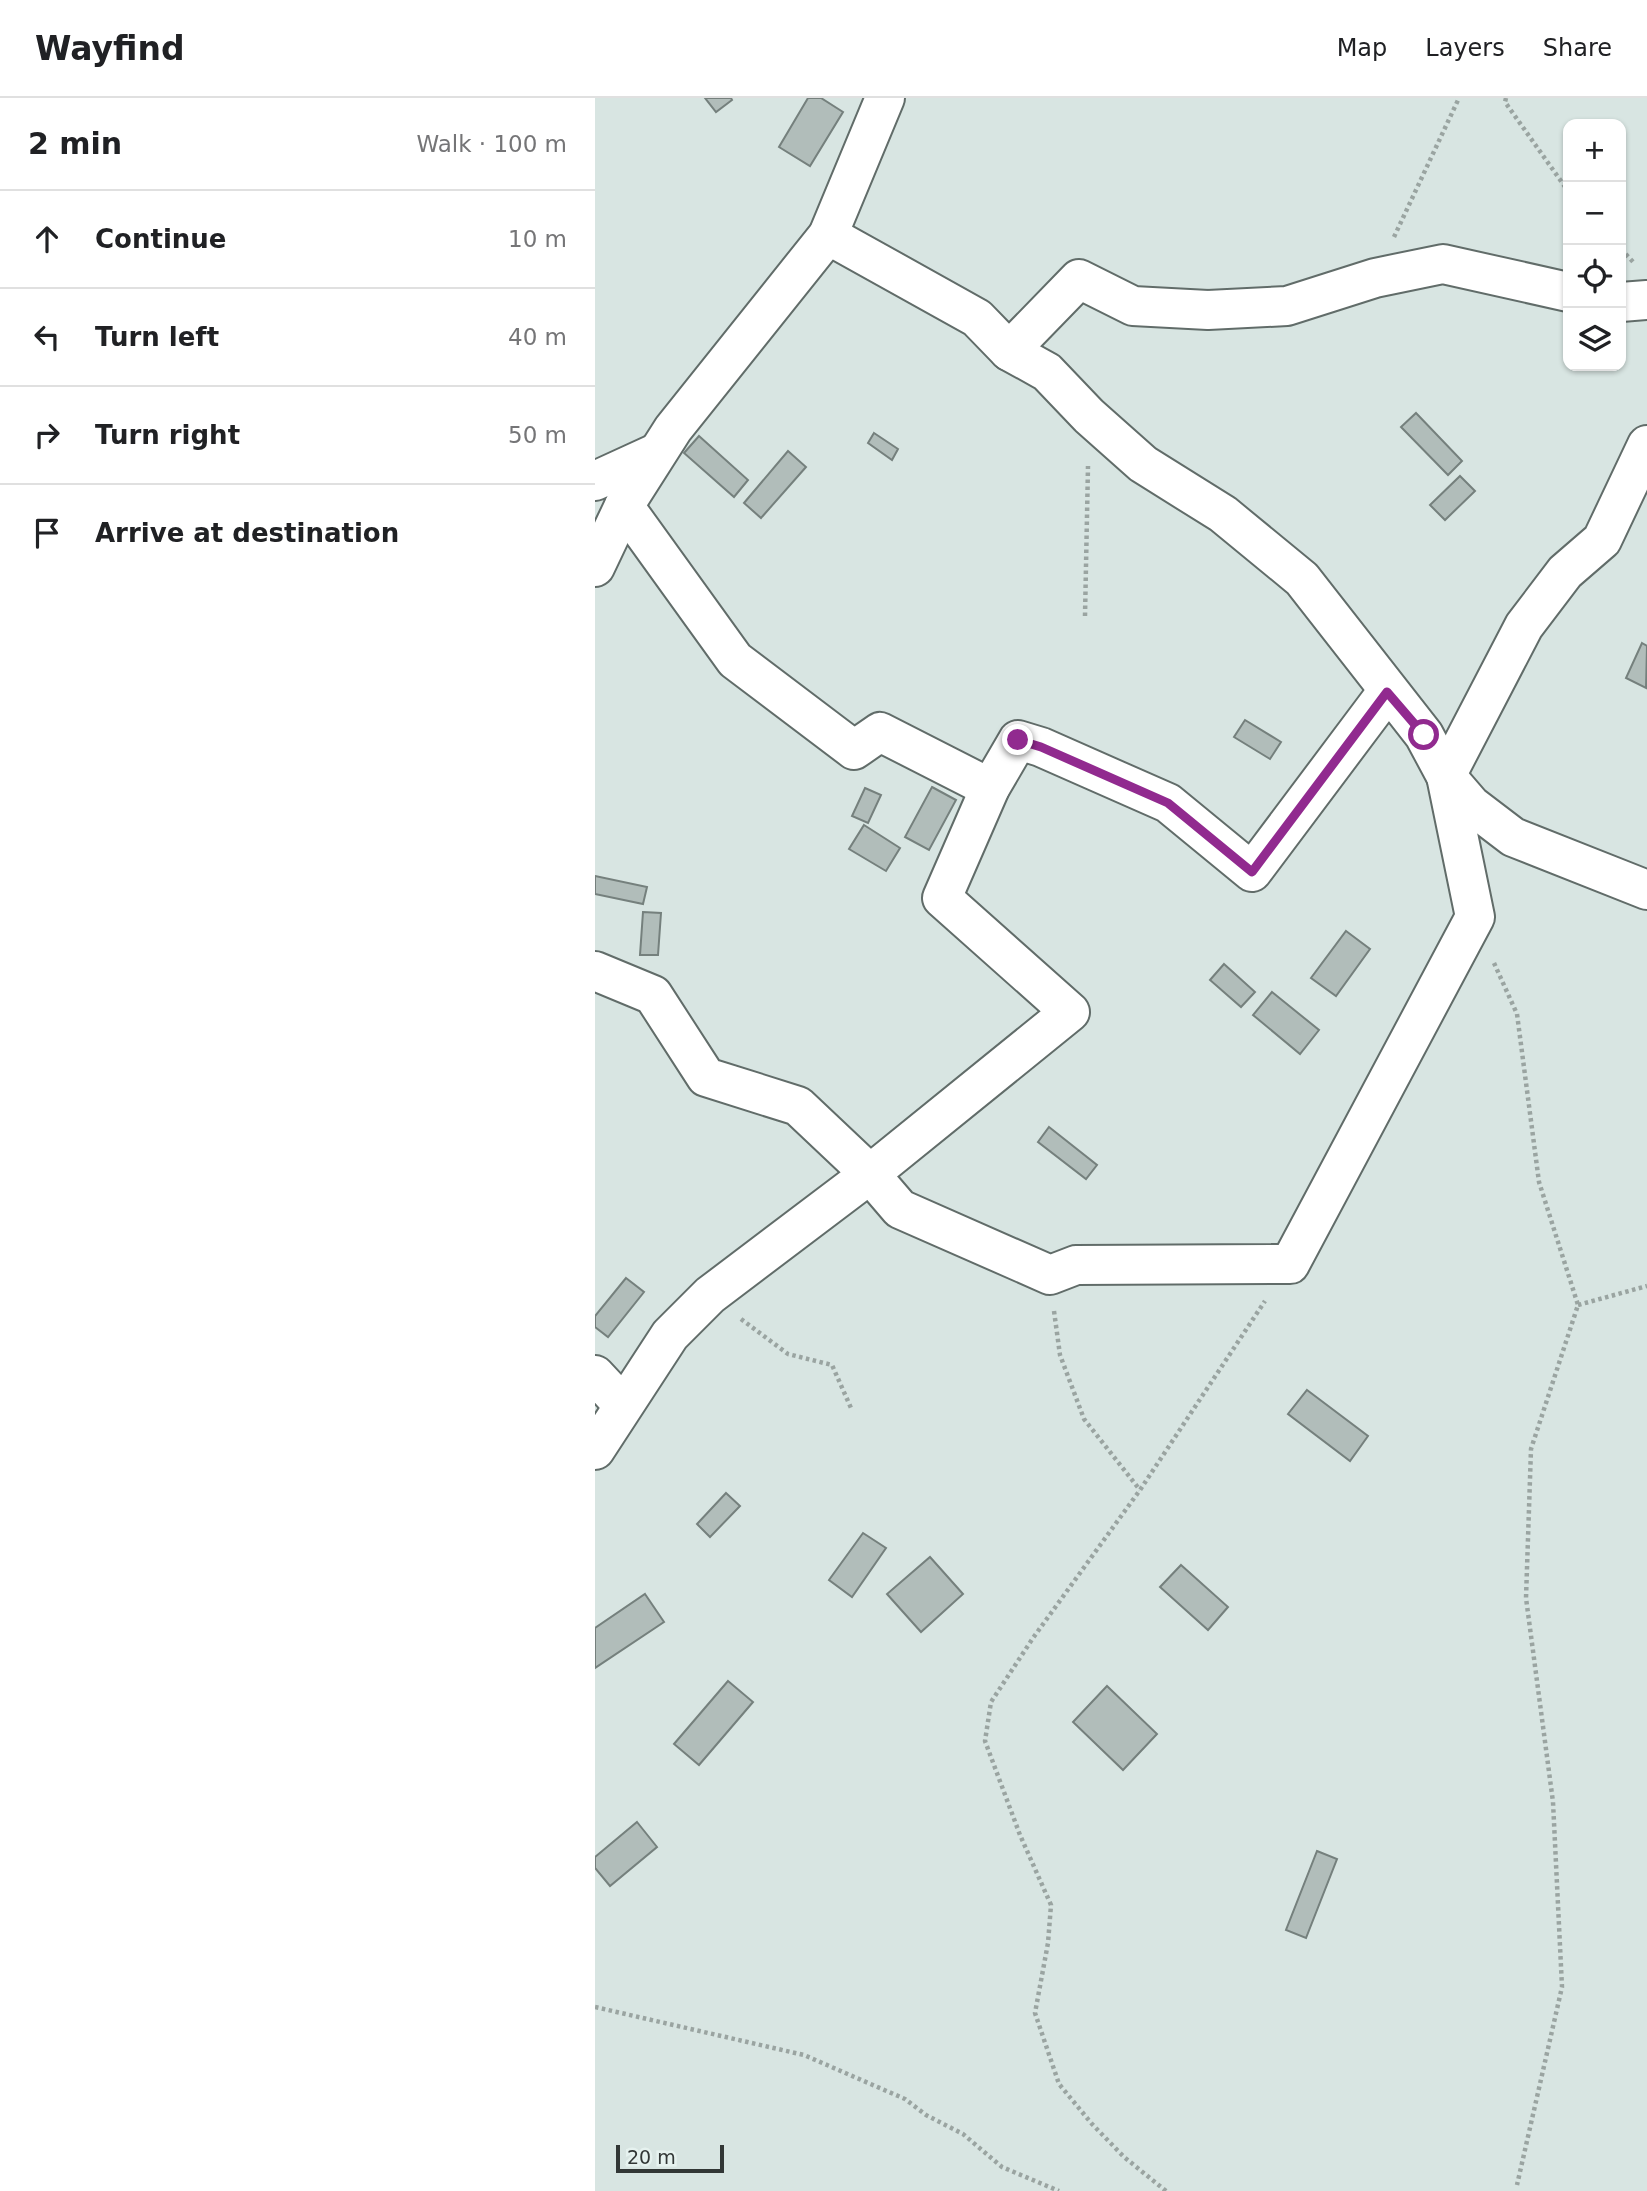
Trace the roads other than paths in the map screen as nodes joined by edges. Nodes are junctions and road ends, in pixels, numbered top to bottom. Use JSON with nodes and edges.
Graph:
{"nodes":[{"id":1,"x":885,"y":98,"type":"edge"},
{"id":2,"x":828,"y":235,"type":"junction"},
{"id":3,"x":1563,"y":291,"type":"edge"},
{"id":4,"x":1647,"y":300,"type":"edge"},
{"id":5,"x":1626,"y":302,"type":"edge"},
{"id":6,"x":1009,"y":351,"type":"junction"},
{"id":7,"x":1647,"y":444,"type":"edge"},
{"id":8,"x":656,"y":453,"type":"junction"},
{"id":9,"x":595,"y":481,"type":"edge"},
{"id":10,"x":624,"y":506,"type":"junction"},
{"id":11,"x":595,"y":567,"type":"edge"},
{"id":12,"x":1387,"y":692,"type":"junction"},
{"id":13,"x":1446,"y":776,"type":"junction"},
{"id":14,"x":990,"y":788,"type":"junction"},
{"id":15,"x":1647,"y":890,"type":"edge"},
{"id":16,"x":595,"y":971,"type":"edge"},
{"id":17,"x":870,"y":1174,"type":"junction"},
{"id":18,"x":595,"y":1375,"type":"edge"},
{"id":19,"x":623,"y":1405,"type":"junction"},
{"id":20,"x":595,"y":1450,"type":"edge"}],
"edges":[{"from":1,"to":2,"type":"street"},
{"from":2,"to":6,"type":"street"},
{"from":2,"to":8,"type":"street"},
{"from":3,"to":6,"type":"street"},
{"from":4,"to":5,"type":"street"},
{"from":6,"to":12,"type":"street"},
{"from":7,"to":13,"type":"street"},
{"from":8,"to":9,"type":"street"},
{"from":8,"to":10,"type":"street"},
{"from":10,"to":11,"type":"street"},
{"from":10,"to":14,"type":"street"},
{"from":12,"to":13,"type":"street"},
{"from":12,"to":14,"type":"street"},
{"from":13,"to":15,"type":"street"},
{"from":13,"to":17,"type":"street"},
{"from":14,"to":17,"type":"street"},
{"from":16,"to":17,"type":"street"},
{"from":17,"to":19,"type":"street"},
{"from":18,"to":19,"type":"street"},
{"from":19,"to":20,"type":"street"}]}
